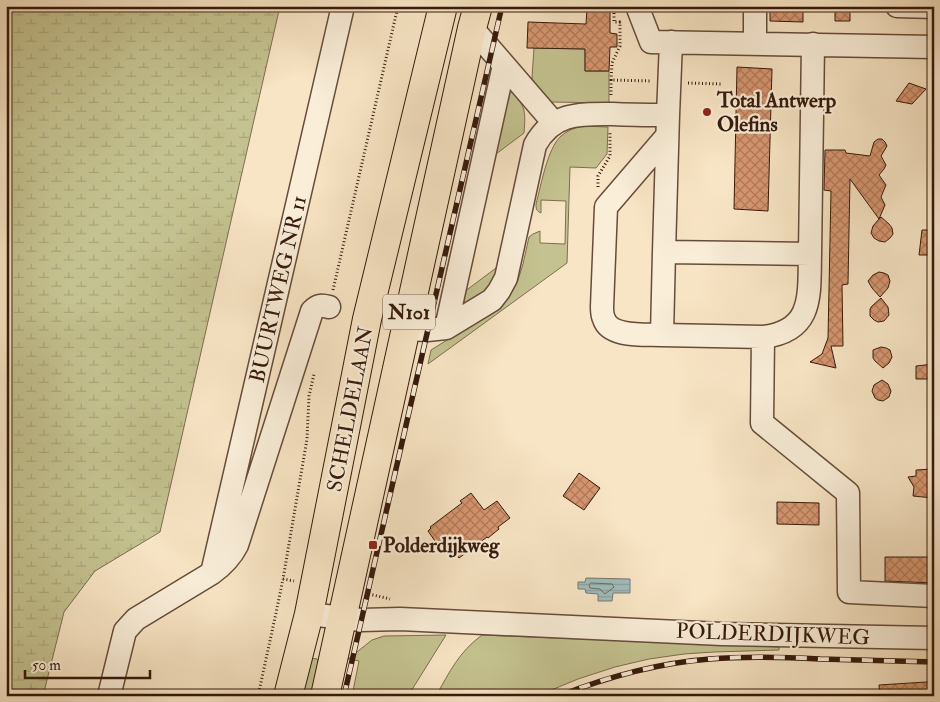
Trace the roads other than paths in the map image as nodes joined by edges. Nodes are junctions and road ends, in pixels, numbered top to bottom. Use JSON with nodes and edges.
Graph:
{"nodes":[{"id":1,"x":343,"y":6,"type":"edge"},
{"id":2,"x":443,"y":6,"type":"edge"},
{"id":3,"x":637,"y":6,"type":"edge"},
{"id":4,"x":755,"y":6,"type":"edge"},
{"id":5,"x":897,"y":6,"type":"edge"},
{"id":6,"x":934,"y":7,"type":"edge"},
{"id":7,"x":475,"y":17,"type":"edge"},
{"id":8,"x":661,"y":42,"type":"junction"},
{"id":9,"x":755,"y":43,"type":"junction"},
{"id":10,"x":813,"y":44,"type":"junction"},
{"id":11,"x":934,"y":47,"type":"edge"},
{"id":12,"x":504,"y":65,"type":"junction"},
{"id":13,"x":554,"y":123,"type":"junction"},
{"id":14,"x":667,"y":126,"type":"junction"},
{"id":15,"x":664,"y":252,"type":"junction"},
{"id":16,"x":810,"y":254,"type":"junction"},
{"id":17,"x":329,"y":307,"type":"road end"},
{"id":18,"x":367,"y":319,"type":"junction"},
{"id":19,"x":406,"y":328,"type":"junction"},
{"id":20,"x":446,"y":328,"type":"junction"},
{"id":21,"x":662,"y":335,"type":"junction"},
{"id":22,"x":763,"y":338,"type":"junction"},
{"id":23,"x":212,"y":573,"type":"junction"},
{"id":24,"x":934,"y":596,"type":"edge"},
{"id":25,"x":309,"y":614,"type":"junction"},
{"id":26,"x":342,"y":618,"type":"junction"},
{"id":27,"x":934,"y":638,"type":"edge"},
{"id":28,"x":109,"y":696,"type":"edge"},
{"id":29,"x":288,"y":696,"type":"edge"},
{"id":30,"x":325,"y":696,"type":"edge"}],
"edges":[{"from":1,"to":23,"type":"street","name":"BUURTWEG NR 11"},
{"from":2,"to":18,"type":"main road","name":"SCHELDELAAN","number":"N101"},
{"from":3,"to":8,"type":"street"},
{"from":4,"to":9,"type":"street"},
{"from":5,"to":6,"type":"street"},
{"from":7,"to":12,"type":"street"},
{"from":7,"to":19,"type":"main road","name":"SCHELDELAAN","number":"N101"},
{"from":8,"to":9,"type":"street"},
{"from":8,"to":14,"type":"street"},
{"from":9,"to":10,"type":"street"},
{"from":10,"to":11,"type":"street"},
{"from":10,"to":16,"type":"street"},
{"from":12,"to":13,"type":"street"},
{"from":12,"to":20,"type":"street"},
{"from":13,"to":14,"type":"street"},
{"from":13,"to":20,"type":"street"},
{"from":14,"to":15,"type":"street"},
{"from":14,"to":21,"type":"street"},
{"from":15,"to":16,"type":"street"},
{"from":15,"to":21,"type":"street"},
{"from":16,"to":22,"type":"street"},
{"from":17,"to":23,"type":"street","name":"BUURTWEG NR 11"},
{"from":18,"to":19,"type":"main road"},
{"from":18,"to":25,"type":"main road","name":"SCHELDELAAN","number":"N101"},
{"from":19,"to":20,"type":"street"},
{"from":19,"to":26,"type":"main road","name":"SCHELDELAAN","number":"N101"},
{"from":21,"to":22,"type":"street"},
{"from":22,"to":24,"type":"street"},
{"from":23,"to":28,"type":"street","name":"BUURTWEG NR 11"},
{"from":25,"to":26,"type":"street","name":"POLDERDIJKWEG"},
{"from":25,"to":29,"type":"main road","name":"SCHELDELAAN","number":"N101"},
{"from":26,"to":27,"type":"street","name":"POLDERDIJKWEG"},
{"from":26,"to":30,"type":"main road","name":"SCHELDELAAN","number":"N101"}]}
